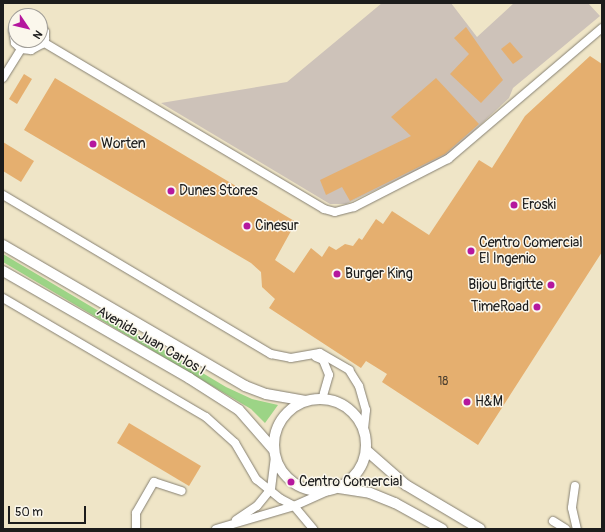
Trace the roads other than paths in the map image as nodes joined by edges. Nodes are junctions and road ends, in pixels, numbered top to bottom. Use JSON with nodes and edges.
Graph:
{"nodes":[{"id":1,"x":602,"y":28,"type":"edge"},
{"id":2,"x":48,"y":45,"type":"edge"},
{"id":3,"x":35,"y":48,"type":"edge"},
{"id":4,"x":21,"y":49,"type":"joint"},
{"id":5,"x":3,"y":78,"type":"edge"},
{"id":6,"x":3,"y":196,"type":"edge"},
{"id":7,"x":3,"y":246,"type":"edge"},
{"id":8,"x":3,"y":271,"type":"edge"},
{"id":9,"x":3,"y":298,"type":"edge"},
{"id":10,"x":306,"y":356,"type":"junction"},
{"id":11,"x":324,"y":393,"type":"dead end"},
{"id":12,"x":305,"y":401,"type":"junction"},
{"id":13,"x":364,"y":429,"type":"junction"},
{"id":14,"x":366,"y":450,"type":"junction"},
{"id":15,"x":274,"y":453,"type":"junction"},
{"id":16,"x":575,"y":486,"type":"dead end"},
{"id":17,"x":338,"y":488,"type":"junction"},
{"id":18,"x":270,"y":489,"type":"junction"},
{"id":19,"x":182,"y":491,"type":"dead end"},
{"id":20,"x":327,"y":491,"type":"junction"},
{"id":21,"x":294,"y":506,"type":"junction"},
{"id":22,"x":553,"y":521,"type":"dead end"},
{"id":23,"x":232,"y":522,"type":"junction"},
{"id":24,"x":136,"y":529,"type":"edge"},
{"id":25,"x":216,"y":529,"type":"edge"},
{"id":26,"x":313,"y":529,"type":"edge"},
{"id":27,"x":442,"y":529,"type":"edge"},
{"id":28,"x":480,"y":529,"type":"edge"},
{"id":29,"x":566,"y":529,"type":"edge"},
{"id":30,"x":577,"y":529,"type":"edge"}],
"edges":[{"from":1,"to":2,"type":"street"},
{"from":3,"to":4,"type":"street"},
{"from":4,"to":5,"type":"street"},
{"from":6,"to":10,"type":"street"},
{"from":7,"to":12,"type":"street","name":"Avenida Juan Carlos I"},
{"from":8,"to":15,"type":"street","name":"Avenida Juan Carlos I"},
{"from":9,"to":18,"type":"street"},
{"from":10,"to":11,"type":"street"},
{"from":10,"to":13,"type":"street"},
{"from":12,"to":13,"type":"street"},
{"from":12,"to":15,"type":"street"},
{"from":13,"to":14,"type":"street"},
{"from":14,"to":17,"type":"street"},
{"from":14,"to":28,"type":"street"},
{"from":15,"to":18,"type":"street"},
{"from":15,"to":20,"type":"street"},
{"from":16,"to":30,"type":"street"},
{"from":17,"to":20,"type":"street"},
{"from":17,"to":27,"type":"street"},
{"from":18,"to":21,"type":"street"},
{"from":18,"to":23,"type":"street"},
{"from":19,"to":24,"type":"street"},
{"from":20,"to":21,"type":"street"},
{"from":21,"to":23,"type":"street"},
{"from":21,"to":26,"type":"street"},
{"from":22,"to":29,"type":"street"},
{"from":23,"to":25,"type":"street"}]}
